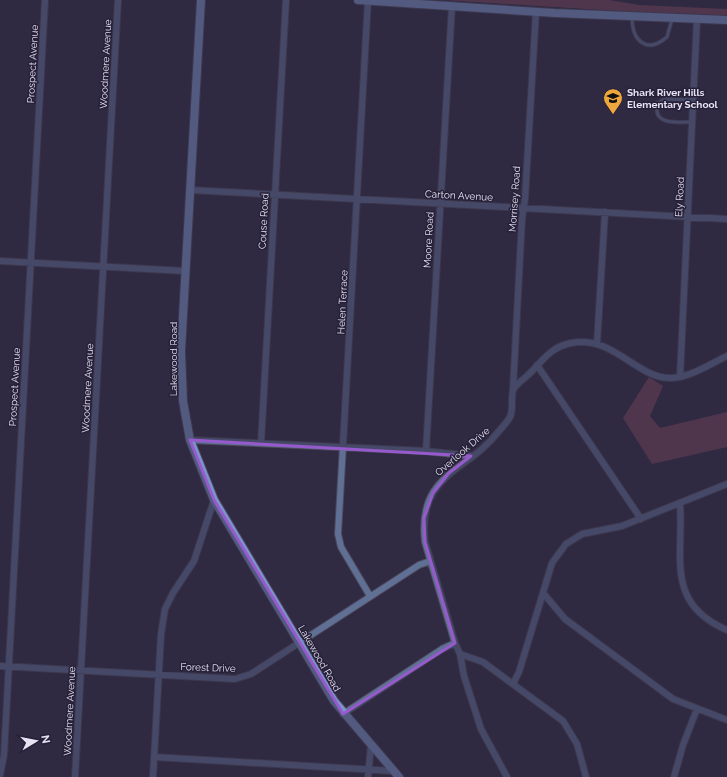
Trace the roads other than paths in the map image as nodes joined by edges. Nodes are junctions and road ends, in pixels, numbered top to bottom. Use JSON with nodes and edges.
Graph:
{"nodes":[{"id":1,"x":45,"y":0,"type":"edge"},
{"id":2,"x":118,"y":0,"type":"edge"},
{"id":3,"x":201,"y":0,"type":"edge"},
{"id":4,"x":286,"y":0,"type":"edge"},
{"id":5,"x":358,"y":0,"type":"edge"},
{"id":6,"x":368,"y":0,"type":"edge"},
{"id":7,"x":452,"y":5,"type":"junction"},
{"id":8,"x":536,"y":11,"type":"junction"},
{"id":9,"x":632,"y":17,"type":"junction"},
{"id":10,"x":672,"y":19,"type":"junction"},
{"id":11,"x":697,"y":19,"type":"junction"},
{"id":12,"x":727,"y":20,"type":"edge"},
{"id":13,"x":694,"y":100,"type":"junction"},
{"id":14,"x":693,"y":122,"type":"junction"},
{"id":15,"x":190,"y":190,"type":"junction"},
{"id":16,"x":275,"y":195,"type":"junction"},
{"id":17,"x":358,"y":199,"type":"junction"},
{"id":18,"x":440,"y":204,"type":"junction"},
{"id":19,"x":524,"y":208,"type":"junction"},
{"id":20,"x":605,"y":212,"type":"junction"},
{"id":21,"x":688,"y":217,"type":"junction"},
{"id":22,"x":727,"y":219,"type":"edge"},
{"id":23,"x":0,"y":261,"type":"edge"},
{"id":24,"x":31,"y":262,"type":"junction"},
{"id":25,"x":104,"y":267,"type":"junction"},
{"id":26,"x":185,"y":271,"type":"junction"},
{"id":27,"x":597,"y":344,"type":"junction"},
{"id":28,"x":727,"y":356,"type":"edge"},
{"id":29,"x":537,"y":365,"type":"junction"},
{"id":30,"x":680,"y":377,"type":"junction"},
{"id":31,"x":513,"y":389,"type":"junction"},
{"id":32,"x":190,"y":440,"type":"junction"},
{"id":33,"x":261,"y":443,"type":"junction"},
{"id":34,"x":344,"y":447,"type":"junction"},
{"id":35,"x":426,"y":451,"type":"junction"},
{"id":36,"x":471,"y":456,"type":"junction"},
{"id":37,"x":727,"y":484,"type":"edge"},
{"id":38,"x":214,"y":500,"type":"junction"},
{"id":39,"x":680,"y":503,"type":"junction"},
{"id":40,"x":641,"y":519,"type":"junction"},
{"id":41,"x":430,"y":561,"type":"junction"},
{"id":42,"x":544,"y":594,"type":"junction"},
{"id":43,"x":370,"y":596,"type":"junction"},
{"id":44,"x":727,"y":630,"type":"edge"},
{"id":45,"x":300,"y":643,"type":"junction"},
{"id":46,"x":455,"y":643,"type":"junction"},
{"id":47,"x":460,"y":654,"type":"junction"},
{"id":48,"x":0,"y":666,"type":"edge"},
{"id":49,"x":8,"y":666,"type":"junction"},
{"id":50,"x":81,"y":670,"type":"junction"},
{"id":51,"x":159,"y":675,"type":"junction"},
{"id":52,"x":513,"y":684,"type":"junction"},
{"id":53,"x":697,"y":709,"type":"junction"},
{"id":54,"x":343,"y":714,"type":"junction"},
{"id":55,"x":727,"y":720,"type":"edge"},
{"id":56,"x":371,"y":745,"type":"junction"},
{"id":57,"x":154,"y":757,"type":"junction"},
{"id":58,"x":369,"y":769,"type":"junction"},
{"id":59,"x":396,"y":774,"type":"edge"},
{"id":60,"x":0,"y":775,"type":"edge"},
{"id":61,"x":76,"y":777,"type":"edge"},
{"id":62,"x":153,"y":777,"type":"edge"},
{"id":63,"x":368,"y":777,"type":"edge"},
{"id":64,"x":507,"y":777,"type":"edge"},
{"id":65,"x":586,"y":777,"type":"edge"},
{"id":66,"x":674,"y":777,"type":"edge"}],
"edges":[{"from":1,"to":24,"type":"street","name":"Prospect Avenue"},
{"from":2,"to":25,"type":"street","name":"Woodmere Avenue"},
{"from":3,"to":15,"type":"street","name":"Lakewood Road"},
{"from":4,"to":16,"type":"street","name":"Couse Road"},
{"from":5,"to":6,"type":"street"},
{"from":6,"to":7,"type":"street"},
{"from":6,"to":17,"type":"street","name":"Helen Terrace"},
{"from":7,"to":8,"type":"street"},
{"from":7,"to":18,"type":"street","name":"Moore Road"},
{"from":8,"to":9,"type":"street"},
{"from":8,"to":19,"type":"street","name":"Morrisey Road"},
{"from":9,"to":10,"type":"street"},
{"from":9,"to":10,"type":"lane"},
{"from":10,"to":11,"type":"street"},
{"from":11,"to":12,"type":"street"},
{"from":11,"to":13,"type":"street","name":"Ely Road"},
{"from":13,"to":14,"type":"street","name":"Ely Road"},
{"from":13,"to":14,"type":"lane"},
{"from":14,"to":21,"type":"street","name":"Ely Road"},
{"from":15,"to":16,"type":"street","name":"Carton Avenue"},
{"from":15,"to":26,"type":"street","name":"Lakewood Road"},
{"from":16,"to":17,"type":"street","name":"Carton Avenue"},
{"from":16,"to":33,"type":"street","name":"Couse Road"},
{"from":17,"to":18,"type":"street","name":"Carton Avenue"},
{"from":17,"to":34,"type":"street","name":"Helen Terrace"},
{"from":18,"to":19,"type":"street","name":"Carton Avenue"},
{"from":18,"to":35,"type":"street","name":"Moore Road"},
{"from":19,"to":20,"type":"street","name":"Carton Avenue"},
{"from":19,"to":31,"type":"street","name":"Morrisey Road"},
{"from":20,"to":21,"type":"street","name":"Carton Avenue"},
{"from":20,"to":27,"type":"street"},
{"from":21,"to":22,"type":"street","name":"Carton Avenue"},
{"from":21,"to":30,"type":"street","name":"Ely Road"},
{"from":23,"to":24,"type":"street"},
{"from":24,"to":25,"type":"street"},
{"from":24,"to":49,"type":"street","name":"Prospect Avenue"},
{"from":25,"to":26,"type":"street"},
{"from":25,"to":50,"type":"street","name":"Woodmere Avenue"},
{"from":26,"to":32,"type":"street","name":"Lakewood Road"},
{"from":27,"to":29,"type":"street"},
{"from":27,"to":30,"type":"street"},
{"from":28,"to":30,"type":"street"},
{"from":29,"to":31,"type":"street"},
{"from":29,"to":40,"type":"street"},
{"from":31,"to":36,"type":"street","name":"Overlook Drive"},
{"from":32,"to":33,"type":"street"},
{"from":32,"to":38,"type":"street","name":"Lakewood Road"},
{"from":33,"to":34,"type":"street"},
{"from":34,"to":35,"type":"street"},
{"from":34,"to":43,"type":"street","name":"Helen Terrace"},
{"from":35,"to":36,"type":"street"},
{"from":36,"to":41,"type":"street","name":"Overlook Drive"},
{"from":37,"to":39,"type":"street"},
{"from":38,"to":45,"type":"street","name":"Lakewood Road"},
{"from":38,"to":51,"type":"street"},
{"from":39,"to":40,"type":"street"},
{"from":39,"to":44,"type":"street"},
{"from":40,"to":42,"type":"street"},
{"from":41,"to":43,"type":"street","name":"Forest Drive"},
{"from":41,"to":46,"type":"street","name":"Overlook Drive"},
{"from":42,"to":52,"type":"street"},
{"from":42,"to":53,"type":"street"},
{"from":43,"to":45,"type":"street","name":"Forest Drive"},
{"from":45,"to":51,"type":"street","name":"Forest Drive"},
{"from":45,"to":54,"type":"street","name":"Lakewood Road"},
{"from":46,"to":47,"type":"street","name":"Overlook Drive"},
{"from":46,"to":54,"type":"street"},
{"from":47,"to":52,"type":"street"},
{"from":47,"to":64,"type":"street","name":"Overlook Drive"},
{"from":48,"to":49,"type":"street","name":"Forest Drive"},
{"from":49,"to":50,"type":"street","name":"Forest Drive"},
{"from":49,"to":60,"type":"street","name":"Prospect Avenue"},
{"from":50,"to":51,"type":"street","name":"Forest Drive"},
{"from":50,"to":61,"type":"street","name":"Woodmere Avenue"},
{"from":51,"to":57,"type":"street"},
{"from":52,"to":65,"type":"street"},
{"from":53,"to":55,"type":"street"},
{"from":53,"to":66,"type":"street"},
{"from":54,"to":56,"type":"street","name":"Lakewood Road"},
{"from":56,"to":58,"type":"street"},
{"from":56,"to":59,"type":"street","name":"Lakewood Road"},
{"from":57,"to":58,"type":"street"},
{"from":57,"to":62,"type":"street"},
{"from":58,"to":59,"type":"street"},
{"from":58,"to":63,"type":"street"}]}
